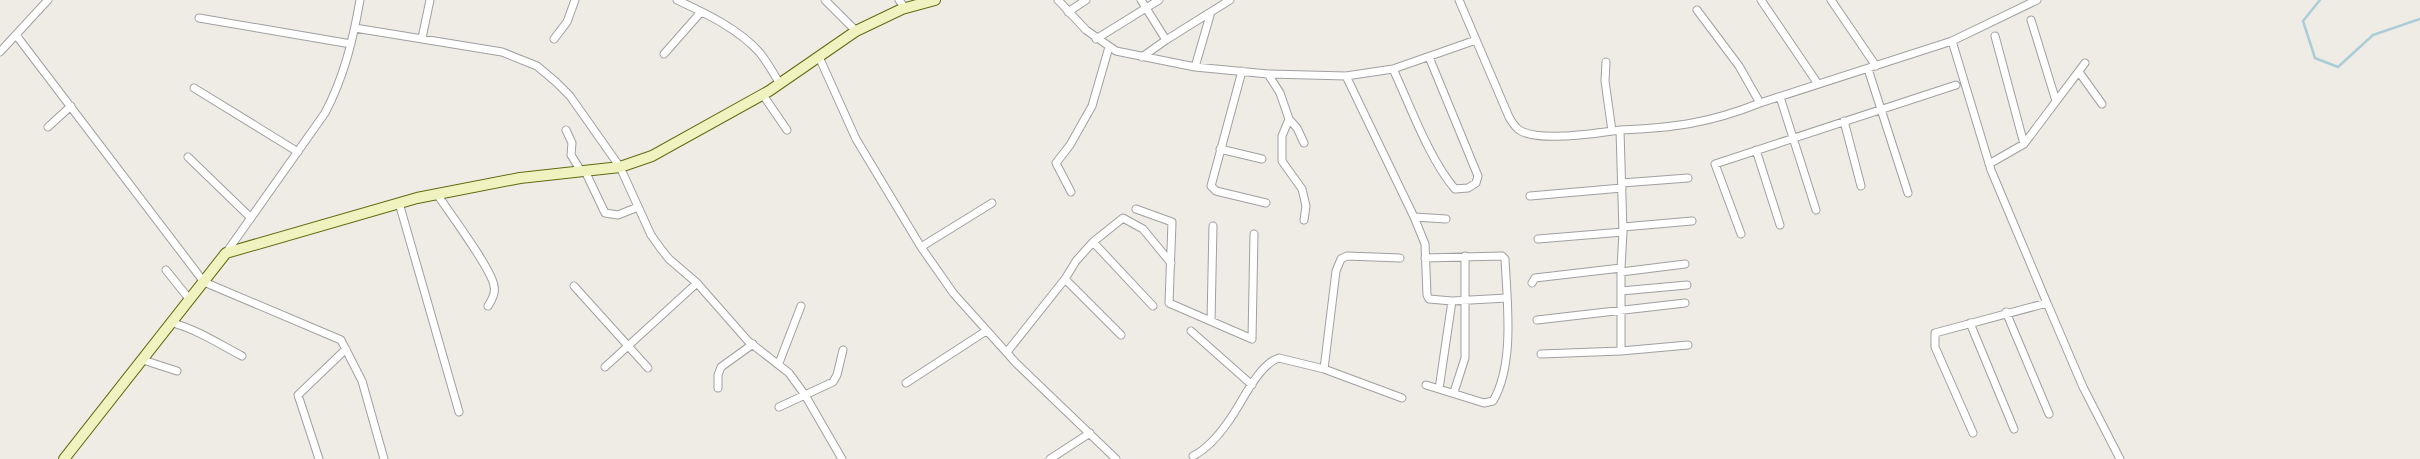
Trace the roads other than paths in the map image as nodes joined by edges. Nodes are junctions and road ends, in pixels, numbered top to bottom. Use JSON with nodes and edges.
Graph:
{"nodes":[{"id":1,"x":48,"y":0,"type":"edge"},
{"id":2,"x":360,"y":0,"type":"edge"},
{"id":3,"x":430,"y":0,"type":"edge"},
{"id":4,"x":575,"y":0,"type":"edge"},
{"id":5,"x":677,"y":0,"type":"edge"},
{"id":6,"x":825,"y":0,"type":"edge"},
{"id":7,"x":935,"y":0,"type":"edge"},
{"id":8,"x":1058,"y":0,"type":"edge"},
{"id":9,"x":1086,"y":0,"type":"edge"},
{"id":10,"x":1141,"y":0,"type":"edge"},
{"id":11,"x":1159,"y":0,"type":"edge"},
{"id":12,"x":1230,"y":0,"type":"edge"},
{"id":13,"x":1459,"y":0,"type":"edge"},
{"id":14,"x":1761,"y":0,"type":"edge"},
{"id":15,"x":1831,"y":0,"type":"edge"},
{"id":16,"x":2037,"y":0,"type":"edge"},
{"id":17,"x":902,"y":4,"type":"edge"},
{"id":18,"x":1146,"y":8,"type":"junction"},
{"id":19,"x":1697,"y":10,"type":"dead end"},
{"id":20,"x":702,"y":12,"type":"junction"},
{"id":21,"x":1068,"y":12,"type":"junction"},
{"id":22,"x":1211,"y":12,"type":"junction"},
{"id":23,"x":199,"y":18,"type":"dead end"},
{"id":24,"x":2030,"y":20,"type":"dead end"},
{"id":25,"x":355,"y":28,"type":"junction"},
{"id":26,"x":856,"y":31,"type":"junction"},
{"id":27,"x":16,"y":35,"type":"junction"},
{"id":28,"x":1995,"y":36,"type":"dead end"},
{"id":29,"x":422,"y":38,"type":"junction"},
{"id":30,"x":554,"y":39,"type":"dead end"},
{"id":31,"x":1096,"y":39,"type":"junction"},
{"id":32,"x":1166,"y":40,"type":"junction"},
{"id":33,"x":1476,"y":40,"type":"junction"},
{"id":34,"x":1952,"y":41,"type":"junction"},
{"id":35,"x":351,"y":44,"type":"junction"},
{"id":36,"x":1109,"y":47,"type":"junction"},
{"id":37,"x":0,"y":52,"type":"edge"},
{"id":38,"x":664,"y":54,"type":"dead end"},
{"id":39,"x":819,"y":57,"type":"junction"},
{"id":40,"x":1142,"y":57,"type":"junction"},
{"id":41,"x":1429,"y":57,"type":"junction"},
{"id":42,"x":1606,"y":62,"type":"dead end"},
{"id":43,"x":2085,"y":63,"type":"dead end"},
{"id":44,"x":1876,"y":66,"type":"junction"},
{"id":45,"x":1196,"y":67,"type":"junction"},
{"id":46,"x":1393,"y":68,"type":"junction"},
{"id":47,"x":1868,"y":69,"type":"junction"},
{"id":48,"x":1242,"y":71,"type":"junction"},
{"id":49,"x":2079,"y":72,"type":"junction"},
{"id":50,"x":1268,"y":74,"type":"junction"},
{"id":51,"x":1346,"y":76,"type":"junction"},
{"id":52,"x":780,"y":84,"type":"junction"},
{"id":53,"x":1818,"y":84,"type":"junction"},
{"id":54,"x":1956,"y":85,"type":"dead end"},
{"id":55,"x":194,"y":88,"type":"dead end"},
{"id":56,"x":763,"y":95,"type":"junction"},
{"id":57,"x":1780,"y":97,"type":"junction"},
{"id":58,"x":2056,"y":101,"type":"junction"},
{"id":59,"x":1760,"y":103,"type":"junction"},
{"id":60,"x":2102,"y":104,"type":"dead end"},
{"id":61,"x":71,"y":106,"type":"junction"},
{"id":62,"x":1881,"y":109,"type":"junction"},
{"id":63,"x":1289,"y":119,"type":"junction"},
{"id":64,"x":1844,"y":121,"type":"junction"},
{"id":65,"x":48,"y":127,"type":"dead end"},
{"id":66,"x":566,"y":130,"type":"dead end"},
{"id":67,"x":787,"y":130,"type":"dead end"},
{"id":68,"x":1620,"y":130,"type":"junction"},
{"id":69,"x":1612,"y":131,"type":"junction"},
{"id":70,"x":1793,"y":139,"type":"junction"},
{"id":71,"x":1304,"y":143,"type":"dead end"},
{"id":72,"x":2024,"y":144,"type":"junction"},
{"id":73,"x":1220,"y":148,"type":"junction"},
{"id":74,"x":1756,"y":150,"type":"junction"},
{"id":75,"x":298,"y":152,"type":"junction"},
{"id":76,"x":188,"y":157,"type":"dead end"},
{"id":77,"x":1262,"y":159,"type":"dead end"},
{"id":78,"x":1989,"y":164,"type":"junction"},
{"id":79,"x":620,"y":167,"type":"junction"},
{"id":80,"x":583,"y":171,"type":"junction"},
{"id":81,"x":1688,"y":178,"type":"dead end"},
{"id":82,"x":1622,"y":185,"type":"junction"},
{"id":83,"x":1861,"y":186,"type":"dead end"},
{"id":84,"x":1071,"y":192,"type":"dead end"},
{"id":85,"x":1908,"y":193,"type":"dead end"},
{"id":86,"x":437,"y":194,"type":"junction"},
{"id":87,"x":1530,"y":196,"type":"dead end"},
{"id":88,"x":399,"y":203,"type":"junction"},
{"id":89,"x":1266,"y":203,"type":"dead end"},
{"id":90,"x":992,"y":204,"type":"dead end"},
{"id":91,"x":638,"y":206,"type":"junction"},
{"id":92,"x":1136,"y":209,"type":"dead end"},
{"id":93,"x":1816,"y":210,"type":"dead end"},
{"id":94,"x":1414,"y":217,"type":"junction"},
{"id":95,"x":251,"y":218,"type":"junction"},
{"id":96,"x":1446,"y":219,"type":"dead end"},
{"id":97,"x":1304,"y":220,"type":"dead end"},
{"id":98,"x":1692,"y":222,"type":"dead end"},
{"id":99,"x":1780,"y":225,"type":"dead end"},
{"id":100,"x":1212,"y":226,"type":"dead end"},
{"id":101,"x":1623,"y":230,"type":"junction"},
{"id":102,"x":1254,"y":234,"type":"dead end"},
{"id":103,"x":1741,"y":234,"type":"dead end"},
{"id":104,"x":1538,"y":239,"type":"dead end"},
{"id":105,"x":1093,"y":242,"type":"junction"},
{"id":106,"x":921,"y":247,"type":"junction"},
{"id":107,"x":226,"y":253,"type":"junction"},
{"id":108,"x":1465,"y":256,"type":"junction"},
{"id":109,"x":1400,"y":258,"type":"dead end"},
{"id":110,"x":1425,"y":258,"type":"junction"},
{"id":111,"x":1171,"y":263,"type":"junction"},
{"id":112,"x":1685,"y":264,"type":"dead end"},
{"id":113,"x":166,"y":270,"type":"dead end"},
{"id":114,"x":1621,"y":270,"type":"junction"},
{"id":115,"x":1065,"y":279,"type":"junction"},
{"id":116,"x":204,"y":282,"type":"junction"},
{"id":117,"x":697,"y":283,"type":"junction"},
{"id":118,"x":1532,"y":283,"type":"dead end"},
{"id":119,"x":1687,"y":285,"type":"dead end"},
{"id":120,"x":574,"y":286,"type":"dead end"},
{"id":121,"x":1621,"y":291,"type":"junction"},
{"id":122,"x":1507,"y":298,"type":"junction"},
{"id":123,"x":190,"y":300,"type":"junction"},
{"id":124,"x":1464,"y":300,"type":"junction"},
{"id":125,"x":1452,"y":301,"type":"junction"},
{"id":126,"x":2047,"y":302,"type":"junction"},
{"id":127,"x":1685,"y":304,"type":"dead end"},
{"id":128,"x":488,"y":306,"type":"dead end"},
{"id":129,"x":801,"y":306,"type":"dead end"},
{"id":130,"x":1153,"y":306,"type":"dead end"},
{"id":131,"x":1622,"y":312,"type":"junction"},
{"id":132,"x":2006,"y":312,"type":"junction"},
{"id":133,"x":1537,"y":320,"type":"dead end"},
{"id":134,"x":1211,"y":321,"type":"junction"},
{"id":135,"x":173,"y":323,"type":"junction"},
{"id":136,"x":1970,"y":323,"type":"junction"},
{"id":137,"x":986,"y":331,"type":"junction"},
{"id":138,"x":1191,"y":331,"type":"dead end"},
{"id":139,"x":1121,"y":335,"type":"dead end"},
{"id":140,"x":753,"y":344,"type":"junction"},
{"id":141,"x":1688,"y":345,"type":"dead end"},
{"id":142,"x":627,"y":347,"type":"junction"},
{"id":143,"x":346,"y":348,"type":"junction"},
{"id":144,"x":843,"y":350,"type":"dead end"},
{"id":145,"x":1621,"y":351,"type":"junction"},
{"id":146,"x":1006,"y":352,"type":"junction"},
{"id":147,"x":1541,"y":354,"type":"dead end"},
{"id":148,"x":242,"y":356,"type":"dead end"},
{"id":149,"x":143,"y":360,"type":"junction"},
{"id":150,"x":779,"y":363,"type":"junction"},
{"id":151,"x":605,"y":367,"type":"dead end"},
{"id":152,"x":648,"y":368,"type":"dead end"},
{"id":153,"x":1324,"y":369,"type":"junction"},
{"id":154,"x":177,"y":371,"type":"dead end"},
{"id":155,"x":906,"y":383,"type":"dead end"},
{"id":156,"x":1252,"y":385,"type":"junction"},
{"id":157,"x":1426,"y":385,"type":"dead end"},
{"id":158,"x":718,"y":388,"type":"dead end"},
{"id":159,"x":1439,"y":388,"type":"junction"},
{"id":160,"x":1454,"y":392,"type":"junction"},
{"id":161,"x":805,"y":395,"type":"junction"},
{"id":162,"x":1402,"y":398,"type":"dead end"},
{"id":163,"x":779,"y":406,"type":"dead end"},
{"id":164,"x":459,"y":412,"type":"dead end"},
{"id":165,"x":2049,"y":414,"type":"dead end"},
{"id":166,"x":2014,"y":429,"type":"dead end"},
{"id":167,"x":1974,"y":433,"type":"dead end"},
{"id":168,"x":1090,"y":434,"type":"junction"},
{"id":169,"x":1194,"y":458,"type":"edge"},
{"id":170,"x":64,"y":459,"type":"edge"},
{"id":171,"x":320,"y":459,"type":"edge"},
{"id":172,"x":384,"y":459,"type":"edge"},
{"id":173,"x":842,"y":459,"type":"edge"},
{"id":174,"x":1050,"y":459,"type":"edge"},
{"id":175,"x":1116,"y":459,"type":"edge"},
{"id":176,"x":2120,"y":459,"type":"edge"}],
"edges":[{"from":1,"to":27,"type":"street"},
{"from":2,"to":25,"type":"street"},
{"from":3,"to":29,"type":"street"},
{"from":4,"to":30,"type":"street"},
{"from":5,"to":20,"type":"street"},
{"from":6,"to":26,"type":"street"},
{"from":7,"to":17,"type":"street"},
{"from":8,"to":21,"type":"street"},
{"from":9,"to":21,"type":"street"},
{"from":10,"to":18,"type":"street"},
{"from":11,"to":18,"type":"street"},
{"from":12,"to":22,"type":"street"},
{"from":13,"to":33,"type":"street"},
{"from":14,"to":53,"type":"street"},
{"from":15,"to":44,"type":"street"},
{"from":16,"to":34,"type":"street"},
{"from":17,"to":26,"type":"street"},
{"from":18,"to":31,"type":"street"},
{"from":18,"to":32,"type":"street"},
{"from":19,"to":59,"type":"street"},
{"from":20,"to":38,"type":"street"},
{"from":20,"to":52,"type":"street"},
{"from":21,"to":31,"type":"street"},
{"from":22,"to":32,"type":"street"},
{"from":22,"to":45,"type":"street"},
{"from":23,"to":35,"type":"street"},
{"from":24,"to":58,"type":"street"},
{"from":25,"to":29,"type":"street"},
{"from":25,"to":35,"type":"street"},
{"from":26,"to":39,"type":"street"},
{"from":27,"to":37,"type":"street"},
{"from":27,"to":61,"type":"street"},
{"from":28,"to":72,"type":"street"},
{"from":29,"to":79,"type":"street"},
{"from":31,"to":36,"type":"street"},
{"from":32,"to":40,"type":"street"},
{"from":33,"to":41,"type":"street"},
{"from":33,"to":69,"type":"street"},
{"from":34,"to":44,"type":"street"},
{"from":34,"to":78,"type":"street"},
{"from":35,"to":75,"type":"street"},
{"from":36,"to":40,"type":"street"},
{"from":36,"to":84,"type":"street"},
{"from":39,"to":52,"type":"street"},
{"from":39,"to":106,"type":"street"},
{"from":40,"to":45,"type":"street"},
{"from":41,"to":46,"type":"street"},
{"from":41,"to":46,"type":"street"},
{"from":42,"to":69,"type":"street"},
{"from":43,"to":49,"type":"street"},
{"from":44,"to":47,"type":"street"},
{"from":45,"to":48,"type":"street"},
{"from":46,"to":51,"type":"street"},
{"from":47,"to":53,"type":"street"},
{"from":47,"to":62,"type":"street"},
{"from":48,"to":50,"type":"street"},
{"from":48,"to":73,"type":"street"},
{"from":49,"to":58,"type":"street"},
{"from":49,"to":60,"type":"street"},
{"from":50,"to":51,"type":"street"},
{"from":50,"to":63,"type":"street"},
{"from":51,"to":94,"type":"street"},
{"from":52,"to":56,"type":"street"},
{"from":53,"to":57,"type":"street"},
{"from":54,"to":62,"type":"street"},
{"from":55,"to":75,"type":"street"},
{"from":56,"to":67,"type":"street"},
{"from":56,"to":79,"type":"street"},
{"from":57,"to":59,"type":"street"},
{"from":57,"to":70,"type":"street"},
{"from":58,"to":72,"type":"street"},
{"from":59,"to":68,"type":"street"},
{"from":61,"to":65,"type":"street"},
{"from":61,"to":116,"type":"street"},
{"from":62,"to":64,"type":"street"},
{"from":62,"to":85,"type":"street"},
{"from":63,"to":71,"type":"street"},
{"from":63,"to":97,"type":"street"},
{"from":64,"to":70,"type":"street"},
{"from":64,"to":83,"type":"street"},
{"from":66,"to":80,"type":"street"},
{"from":68,"to":69,"type":"street"},
{"from":68,"to":82,"type":"street"},
{"from":70,"to":74,"type":"street"},
{"from":70,"to":93,"type":"street"},
{"from":72,"to":78,"type":"street"},
{"from":73,"to":77,"type":"street"},
{"from":73,"to":89,"type":"street"},
{"from":74,"to":99,"type":"street"},
{"from":74,"to":103,"type":"street"},
{"from":75,"to":95,"type":"street"},
{"from":76,"to":95,"type":"street"},
{"from":78,"to":126,"type":"street"},
{"from":79,"to":80,"type":"street"},
{"from":79,"to":91,"type":"street"},
{"from":80,"to":86,"type":"street"},
{"from":80,"to":91,"type":"street"},
{"from":81,"to":82,"type":"street"},
{"from":82,"to":87,"type":"street"},
{"from":82,"to":101,"type":"street"},
{"from":86,"to":88,"type":"street"},
{"from":86,"to":128,"type":"street"},
{"from":88,"to":107,"type":"street"},
{"from":88,"to":164,"type":"street"},
{"from":90,"to":106,"type":"street"},
{"from":91,"to":117,"type":"street"},
{"from":92,"to":111,"type":"street"},
{"from":94,"to":96,"type":"street"},
{"from":94,"to":110,"type":"street"},
{"from":95,"to":107,"type":"street"},
{"from":98,"to":101,"type":"street"},
{"from":100,"to":134,"type":"street"},
{"from":101,"to":104,"type":"street"},
{"from":101,"to":114,"type":"street"},
{"from":102,"to":134,"type":"street"},
{"from":105,"to":111,"type":"street"},
{"from":105,"to":115,"type":"street"},
{"from":105,"to":130,"type":"street"},
{"from":106,"to":137,"type":"street"},
{"from":107,"to":116,"type":"street"},
{"from":108,"to":110,"type":"street"},
{"from":108,"to":122,"type":"street"},
{"from":108,"to":124,"type":"street"},
{"from":109,"to":153,"type":"street"},
{"from":110,"to":125,"type":"street"},
{"from":111,"to":134,"type":"street"},
{"from":112,"to":114,"type":"street"},
{"from":113,"to":123,"type":"street"},
{"from":114,"to":118,"type":"street"},
{"from":114,"to":121,"type":"street"},
{"from":115,"to":139,"type":"street"},
{"from":115,"to":146,"type":"street"},
{"from":116,"to":123,"type":"street"},
{"from":116,"to":143,"type":"street"},
{"from":117,"to":140,"type":"street"},
{"from":117,"to":142,"type":"street"},
{"from":119,"to":121,"type":"street"},
{"from":120,"to":142,"type":"street"},
{"from":121,"to":131,"type":"street"},
{"from":122,"to":124,"type":"street"},
{"from":122,"to":160,"type":"street"},
{"from":123,"to":135,"type":"street"},
{"from":124,"to":125,"type":"street"},
{"from":124,"to":160,"type":"street"},
{"from":125,"to":159,"type":"street"},
{"from":126,"to":132,"type":"street"},
{"from":126,"to":176,"type":"street"},
{"from":127,"to":131,"type":"street"},
{"from":129,"to":150,"type":"street"},
{"from":131,"to":133,"type":"street"},
{"from":131,"to":145,"type":"street"},
{"from":132,"to":136,"type":"street"},
{"from":132,"to":165,"type":"street"},
{"from":135,"to":148,"type":"street"},
{"from":135,"to":149,"type":"street"},
{"from":136,"to":166,"type":"street"},
{"from":136,"to":167,"type":"street"},
{"from":137,"to":146,"type":"street"},
{"from":137,"to":155,"type":"street"},
{"from":138,"to":156,"type":"street"},
{"from":140,"to":150,"type":"street"},
{"from":140,"to":158,"type":"street"},
{"from":141,"to":145,"type":"street"},
{"from":142,"to":151,"type":"street"},
{"from":142,"to":152,"type":"street"},
{"from":143,"to":171,"type":"street"},
{"from":143,"to":172,"type":"street"},
{"from":144,"to":161,"type":"street"},
{"from":145,"to":147,"type":"street"},
{"from":146,"to":168,"type":"street"},
{"from":149,"to":154,"type":"street"},
{"from":149,"to":170,"type":"street"},
{"from":150,"to":161,"type":"street"},
{"from":153,"to":156,"type":"street"},
{"from":153,"to":162,"type":"street"},
{"from":156,"to":169,"type":"street"},
{"from":157,"to":159,"type":"street"},
{"from":159,"to":160,"type":"street"},
{"from":161,"to":163,"type":"street"},
{"from":161,"to":173,"type":"street"},
{"from":168,"to":174,"type":"street"},
{"from":168,"to":175,"type":"street"}]}
